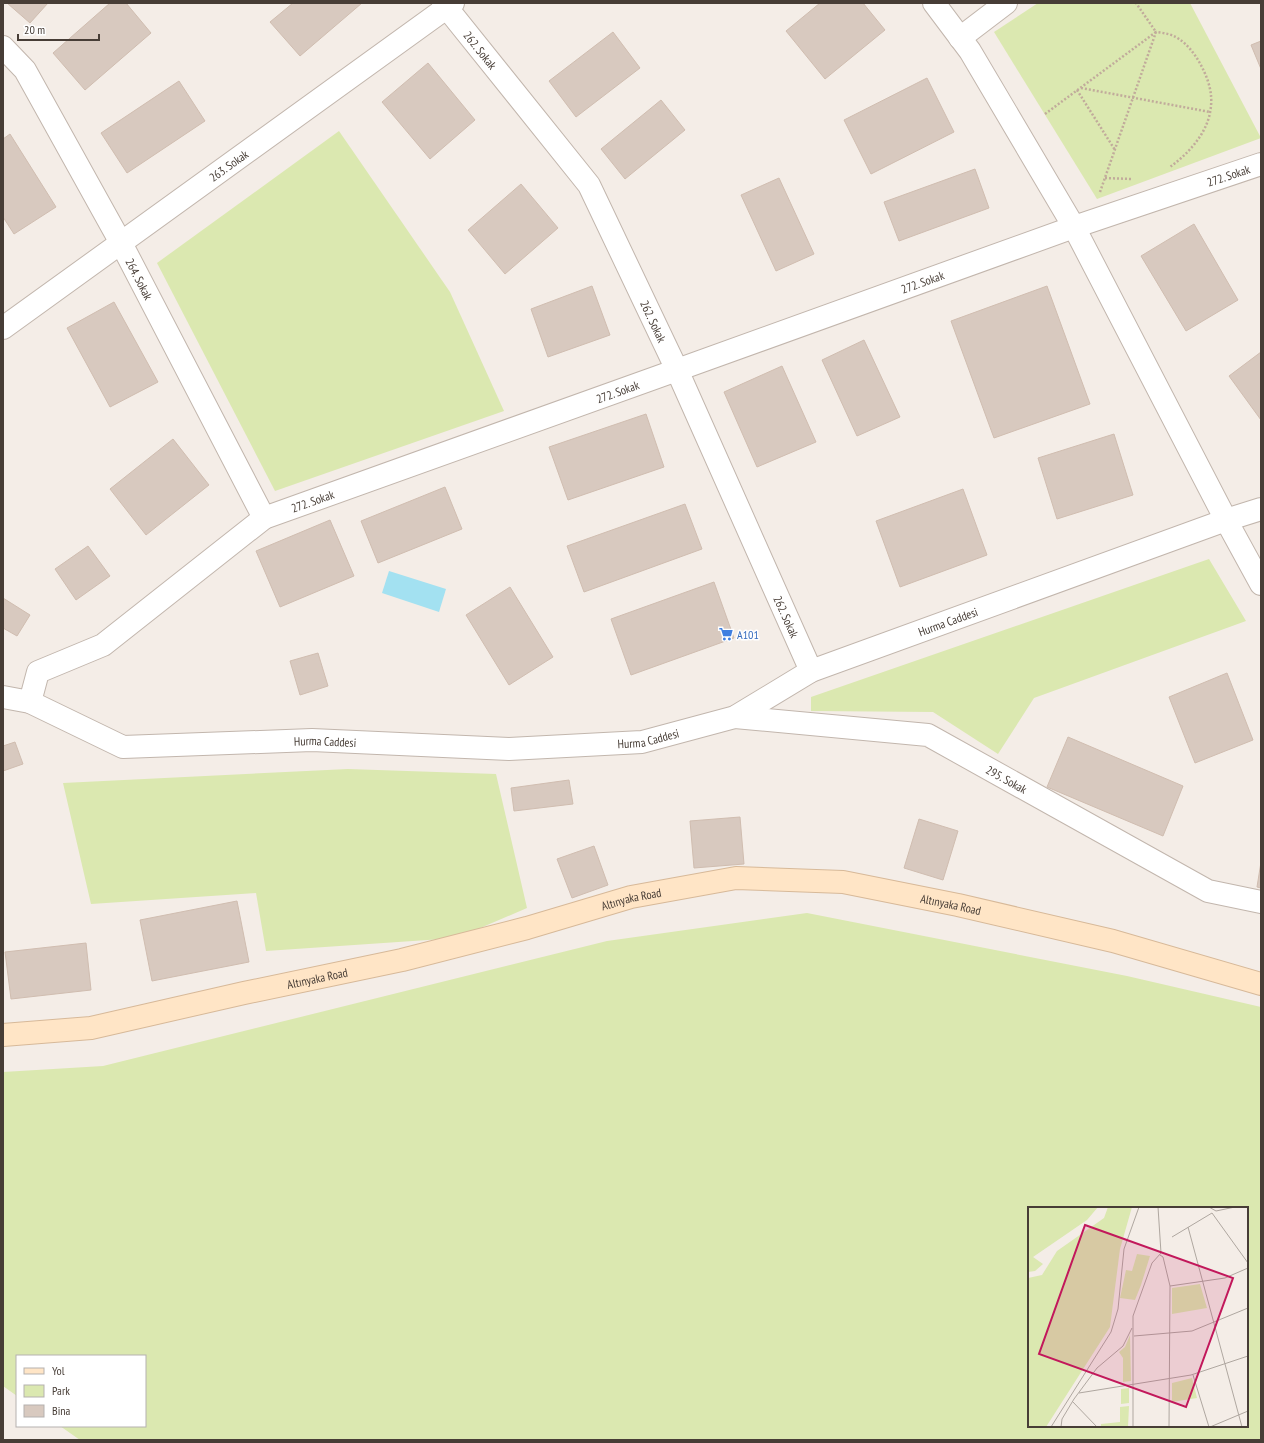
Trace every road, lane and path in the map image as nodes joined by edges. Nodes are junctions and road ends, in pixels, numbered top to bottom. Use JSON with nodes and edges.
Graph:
{"nodes":[{"id":1,"x":934,"y":3,"type":"edge"},
{"id":2,"x":1006,"y":3,"type":"edge"},
{"id":3,"x":1136,"y":3,"type":"edge"},
{"id":4,"x":448,"y":4,"type":"edge"},
{"id":5,"x":1156,"y":32,"type":"junction"},
{"id":6,"x":960,"y":38,"type":"junction"},
{"id":7,"x":3,"y":47,"type":"edge"},
{"id":8,"x":1081,"y":88,"type":"junction"},
{"id":9,"x":1077,"y":90,"type":"junction"},
{"id":10,"x":1134,"y":97,"type":"junction"},
{"id":11,"x":1210,"y":112,"type":"junction"},
{"id":12,"x":1045,"y":114,"type":"dead end"},
{"id":13,"x":1115,"y":150,"type":"junction"},
{"id":14,"x":1261,"y":164,"type":"edge"},
{"id":15,"x":1163,"y":170,"type":"dead end"},
{"id":16,"x":1105,"y":178,"type":"junction"},
{"id":17,"x":1135,"y":179,"type":"dead end"},
{"id":18,"x":1106,"y":216,"type":"junction"},
{"id":19,"x":1074,"y":227,"type":"junction"},
{"id":20,"x":121,"y":243,"type":"junction"},
{"id":21,"x":3,"y":328,"type":"edge"},
{"id":22,"x":678,"y":370,"type":"junction"},
{"id":23,"x":1261,"y":509,"type":"edge"},
{"id":24,"x":264,"y":518,"type":"junction"},
{"id":25,"x":1226,"y":520,"type":"junction"},
{"id":26,"x":1261,"y":584,"type":"edge"},
{"id":27,"x":811,"y":671,"type":"junction"},
{"id":28,"x":3,"y":698,"type":"edge"},
{"id":29,"x":30,"y":702,"type":"junction"},
{"id":30,"x":735,"y":717,"type":"junction"},
{"id":31,"x":1261,"y":902,"type":"edge"},
{"id":32,"x":1261,"y":984,"type":"edge"},
{"id":33,"x":3,"y":1035,"type":"edge"}],
"edges":[{"from":1,"to":6,"type":"street"},
{"from":2,"to":6,"type":"street"},
{"from":3,"to":5,"type":"path"},
{"from":4,"to":20,"type":"street","name":"263. Sokak"},
{"from":4,"to":22,"type":"street","name":"262. Sokak"},
{"from":5,"to":8,"type":"path"},
{"from":5,"to":10,"type":"path"},
{"from":5,"to":11,"type":"path"},
{"from":6,"to":19,"type":"street"},
{"from":7,"to":20,"type":"street","name":"264. Sokak"},
{"from":8,"to":9,"type":"path"},
{"from":8,"to":10,"type":"path"},
{"from":9,"to":12,"type":"path"},
{"from":9,"to":13,"type":"path"},
{"from":10,"to":11,"type":"path"},
{"from":10,"to":13,"type":"path"},
{"from":11,"to":15,"type":"path"},
{"from":13,"to":16,"type":"path"},
{"from":14,"to":18,"type":"street","name":"272. Sokak"},
{"from":16,"to":17,"type":"path"},
{"from":16,"to":18,"type":"path"},
{"from":18,"to":19,"type":"street","name":"272. Sokak"},
{"from":19,"to":22,"type":"street","name":"272. Sokak"},
{"from":19,"to":25,"type":"street"},
{"from":20,"to":21,"type":"street","name":"263. Sokak"},
{"from":20,"to":24,"type":"street","name":"264. Sokak"},
{"from":22,"to":24,"type":"street","name":"272. Sokak"},
{"from":22,"to":27,"type":"street","name":"262. Sokak"},
{"from":23,"to":25,"type":"street","name":"Hurma Caddesi"},
{"from":24,"to":29,"type":"street","name":"272. Sokak"},
{"from":25,"to":26,"type":"street"},
{"from":25,"to":27,"type":"street","name":"Hurma Caddesi"},
{"from":27,"to":30,"type":"street","name":"Hurma Caddesi"},
{"from":28,"to":29,"type":"street","name":"Hurma Caddesi"},
{"from":29,"to":30,"type":"street","name":"Hurma Caddesi"},
{"from":30,"to":31,"type":"street","name":"295. Sokak"},
{"from":32,"to":33,"type":"main road","name":"Altınyaka Road"}]}
